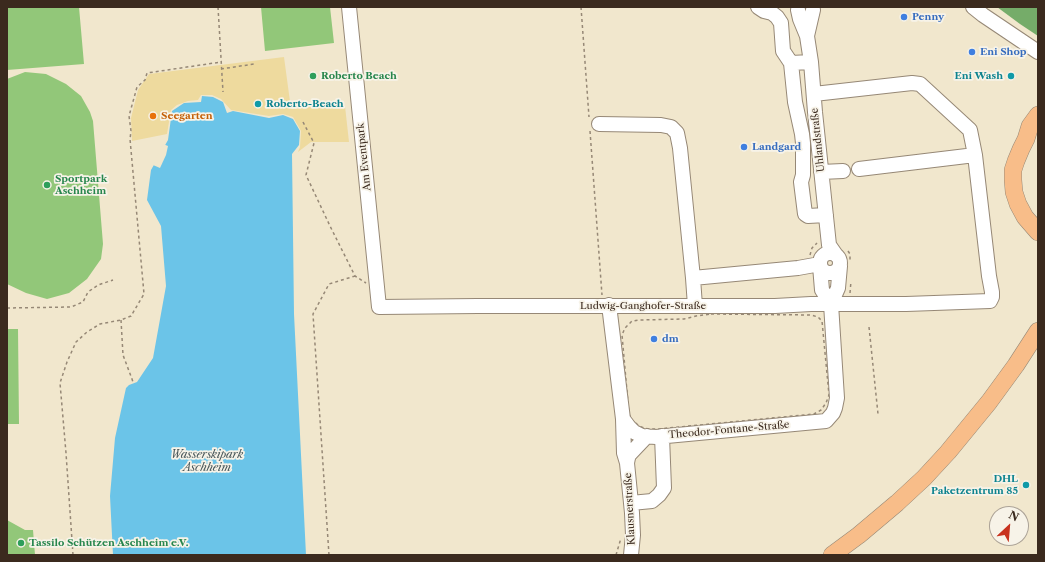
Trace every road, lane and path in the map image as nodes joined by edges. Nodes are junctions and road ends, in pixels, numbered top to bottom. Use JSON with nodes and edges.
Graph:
{"nodes":[{"id":1,"x":218,"y":7,"type":"edge"},
{"id":2,"x":349,"y":7,"type":"edge"},
{"id":3,"x":581,"y":7,"type":"edge"},
{"id":4,"x":758,"y":7,"type":"edge"},
{"id":5,"x":973,"y":7,"type":"edge"},
{"id":6,"x":796,"y":8,"type":"edge"},
{"id":7,"x":815,"y":8,"type":"edge"},
{"id":8,"x":807,"y":36,"type":"junction"},
{"id":9,"x":1038,"y":52,"type":"edge"},
{"id":10,"x":221,"y":62,"type":"junction"},
{"id":11,"x":811,"y":62,"type":"junction"},
{"id":12,"x":790,"y":63,"type":"junction"},
{"id":13,"x":254,"y":64,"type":"dead end"},
{"id":14,"x":221,"y":69,"type":"junction"},
{"id":15,"x":223,"y":92,"type":"dead end"},
{"id":16,"x":814,"y":94,"type":"junction"},
{"id":17,"x":1038,"y":115,"type":"edge"},
{"id":18,"x":303,"y":122,"type":"dead end"},
{"id":19,"x":592,"y":122,"type":"junction"},
{"id":20,"x":1038,"y":127,"type":"edge"},
{"id":21,"x":1032,"y":136,"type":"edge"},
{"id":22,"x":976,"y":155,"type":"junction"},
{"id":23,"x":859,"y":169,"type":"dead end"},
{"id":24,"x":844,"y":171,"type":"dead end"},
{"id":25,"x":821,"y":172,"type":"junction"},
{"id":26,"x":826,"y":215,"type":"junction"},
{"id":27,"x":1036,"y":229,"type":"edge"},
{"id":28,"x":828,"y":259,"type":"junction"},
{"id":29,"x":356,"y":276,"type":"junction"},
{"id":30,"x":693,"y":278,"type":"junction"},
{"id":31,"x":113,"y":280,"type":"dead end"},
{"id":32,"x":377,"y":290,"type":"junction"},
{"id":33,"x":831,"y":304,"type":"junction"},
{"id":34,"x":606,"y":306,"type":"junction"},
{"id":35,"x":695,"y":306,"type":"junction"},
{"id":36,"x":380,"y":307,"type":"joint"},
{"id":37,"x":7,"y":308,"type":"edge"},
{"id":38,"x":811,"y":315,"type":"joint"},
{"id":39,"x":121,"y":320,"type":"junction"},
{"id":40,"x":869,"y":327,"type":"dead end"},
{"id":41,"x":1038,"y":331,"type":"edge"},
{"id":42,"x":133,"y":382,"type":"dead end"},
{"id":43,"x":878,"y":414,"type":"dead end"},
{"id":44,"x":623,"y":419,"type":"junction"},
{"id":45,"x":826,"y":421,"type":"joint"},
{"id":46,"x":641,"y":434,"type":"junction"},
{"id":47,"x":662,"y":436,"type":"junction"},
{"id":48,"x":627,"y":463,"type":"junction"},
{"id":49,"x":631,"y":503,"type":"junction"},
{"id":50,"x":622,"y":532,"type":"dead end"},
{"id":51,"x":73,"y":555,"type":"edge"},
{"id":52,"x":329,"y":555,"type":"edge"},
{"id":53,"x":616,"y":555,"type":"edge"},
{"id":54,"x":631,"y":555,"type":"edge"},
{"id":55,"x":832,"y":555,"type":"edge"}],
"edges":[{"from":1,"to":10,"type":"path"},
{"from":2,"to":32,"type":"street","name":"Am Eventpark"},
{"from":3,"to":19,"type":"path"},
{"from":4,"to":12,"type":"street"},
{"from":5,"to":9,"type":"street"},
{"from":6,"to":7,"type":"street","name":"Uhlandstraße"},
{"from":6,"to":8,"type":"street","name":"Uhlandstraße"},
{"from":7,"to":8,"type":"street","name":"Uhlandstraße"},
{"from":8,"to":11,"type":"street","name":"Uhlandstraße"},
{"from":10,"to":14,"type":"path"},
{"from":10,"to":39,"type":"path"},
{"from":11,"to":12,"type":"street"},
{"from":11,"to":16,"type":"street","name":"Uhlandstraße"},
{"from":12,"to":26,"type":"street"},
{"from":13,"to":14,"type":"path"},
{"from":14,"to":15,"type":"path"},
{"from":16,"to":22,"type":"street"},
{"from":16,"to":25,"type":"street","name":"Uhlandstraße"},
{"from":17,"to":21,"type":"main road"},
{"from":18,"to":29,"type":"path"},
{"from":19,"to":30,"type":"street"},
{"from":19,"to":34,"type":"path"},
{"from":20,"to":21,"type":"main road"},
{"from":21,"to":27,"type":"main road"},
{"from":22,"to":23,"type":"street"},
{"from":22,"to":33,"type":"street","name":"Ludwig-Ganghofer-Straße"},
{"from":24,"to":25,"type":"street"},
{"from":25,"to":26,"type":"street","name":"Uhlandstraße"},
{"from":26,"to":28,"type":"street","name":"Uhlandstraße"},
{"from":28,"to":30,"type":"street"},
{"from":28,"to":33,"type":"street","name":"Uhlandstraße"},
{"from":28,"to":33,"type":"street","name":"Uhlandstraße"},
{"from":29,"to":32,"type":"path"},
{"from":29,"to":52,"type":"path"},
{"from":30,"to":35,"type":"street"},
{"from":31,"to":37,"type":"path"},
{"from":32,"to":36,"type":"street","name":"Am Eventpark"},
{"from":33,"to":35,"type":"street","name":"Ludwig-Ganghofer-Straße"},
{"from":33,"to":45,"type":"street","name":"Uhlandstraße"},
{"from":34,"to":35,"type":"street","name":"Ludwig-Ganghofer-Straße"},
{"from":34,"to":36,"type":"street","name":"Ludwig-Ganghofer-Straße"},
{"from":34,"to":44,"type":"street","name":"Klausnerstraße"},
{"from":38,"to":38,"type":"path"},
{"from":39,"to":42,"type":"path"},
{"from":39,"to":51,"type":"path"},
{"from":40,"to":43,"type":"path"},
{"from":41,"to":55,"type":"main road"},
{"from":44,"to":46,"type":"street"},
{"from":44,"to":48,"type":"street","name":"Klausnerstraße"},
{"from":45,"to":47,"type":"street","name":"Theodor-Fontane-Straße"},
{"from":46,"to":47,"type":"street","name":"Theodor-Fontane-Straße"},
{"from":46,"to":48,"type":"street","name":"Klausnerstraße"},
{"from":47,"to":49,"type":"street"},
{"from":48,"to":49,"type":"street","name":"Klausnerstraße"},
{"from":49,"to":54,"type":"street","name":"Klausnerstraße"},
{"from":50,"to":53,"type":"path"}]}
